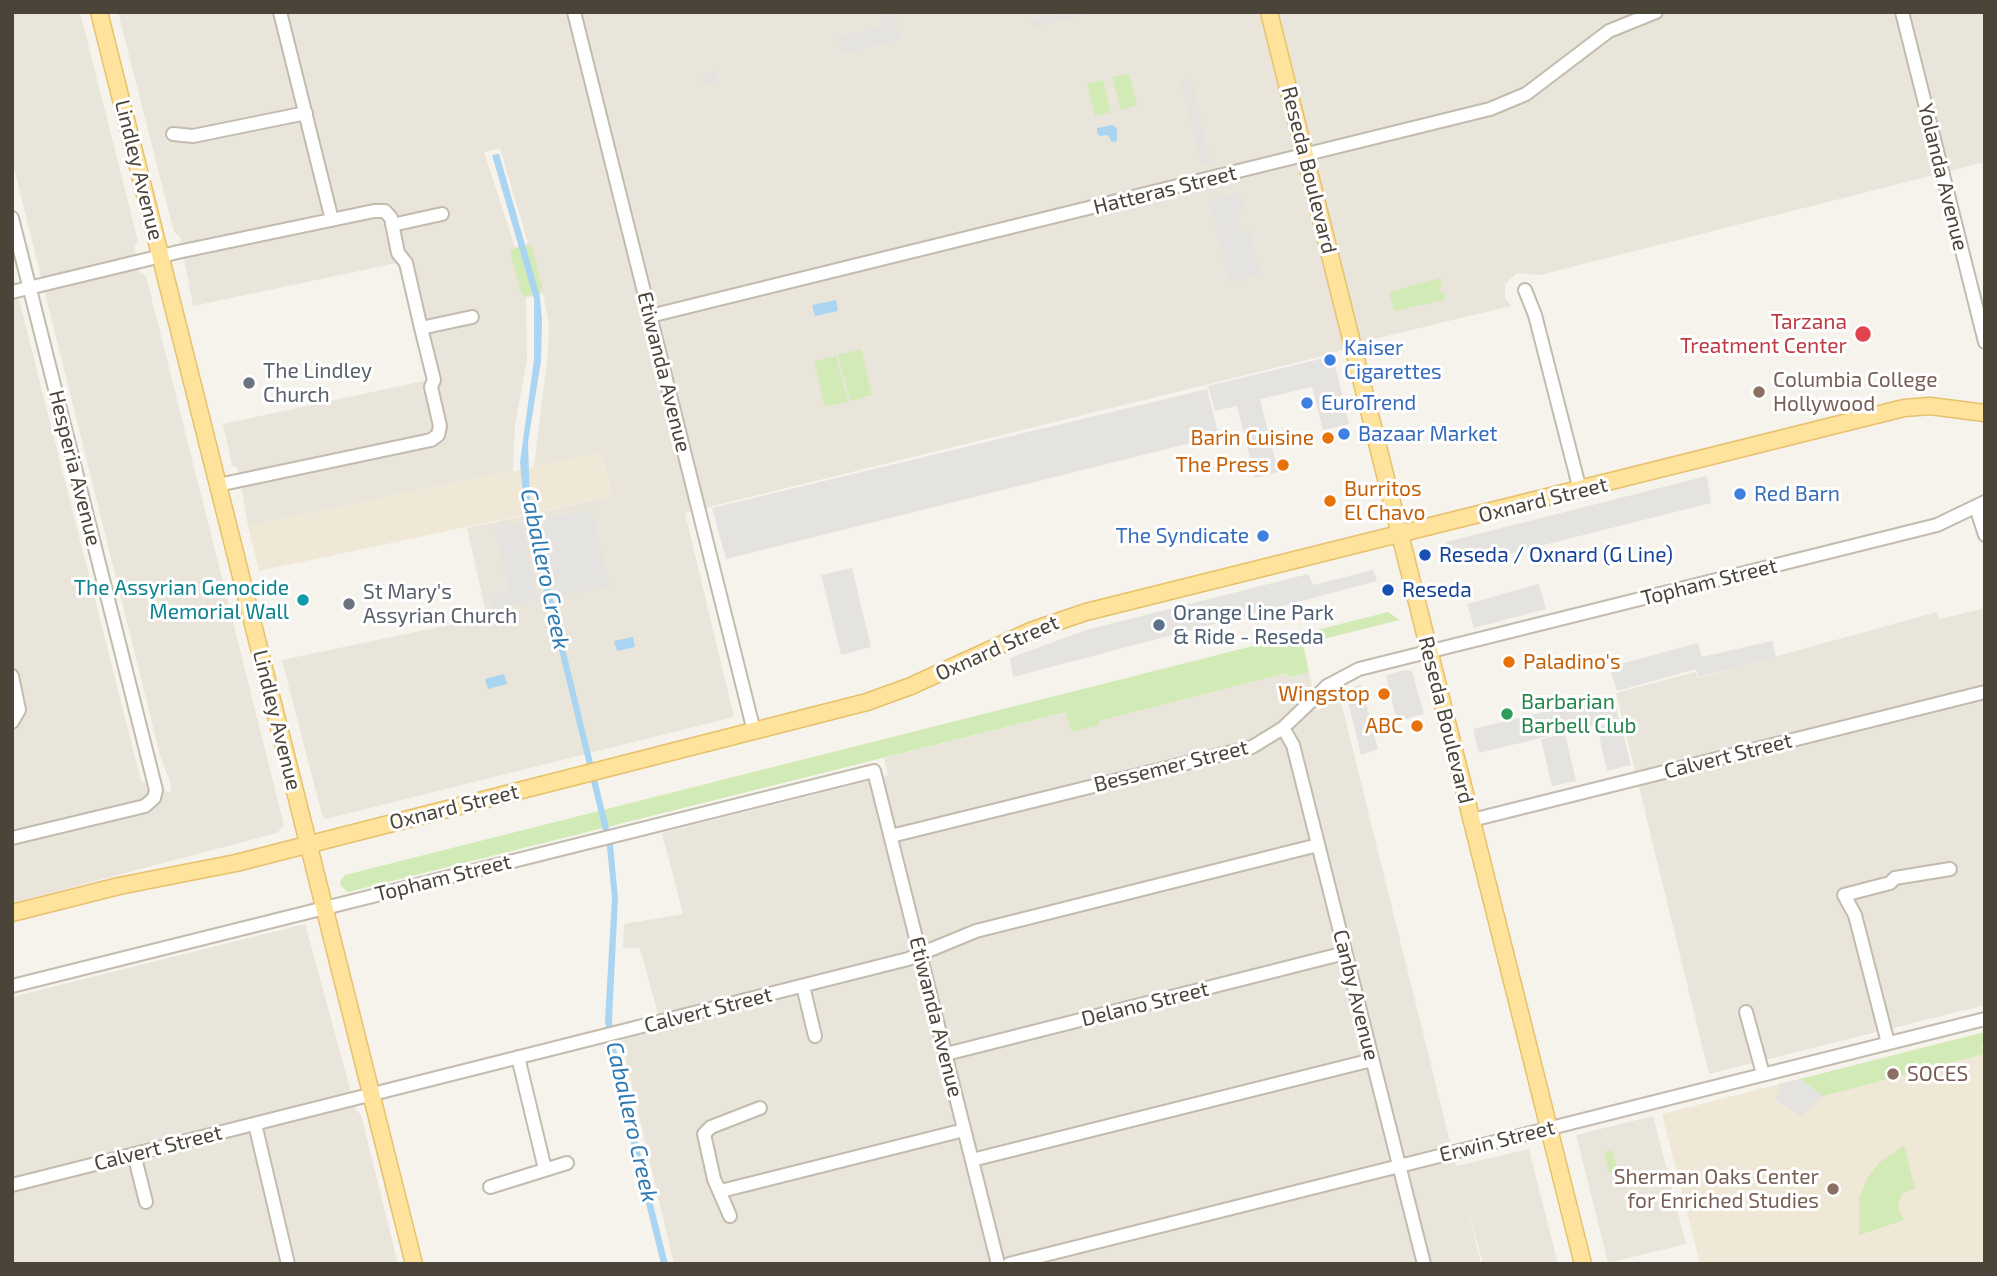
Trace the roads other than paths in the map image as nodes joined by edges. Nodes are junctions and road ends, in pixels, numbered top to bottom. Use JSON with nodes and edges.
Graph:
{"nodes":[{"id":1,"x":99,"y":12,"type":"edge"},
{"id":2,"x":280,"y":12,"type":"edge"},
{"id":3,"x":574,"y":12,"type":"edge"},
{"id":4,"x":1269,"y":12,"type":"edge"},
{"id":5,"x":1656,"y":12,"type":"edge"},
{"id":6,"x":1902,"y":12,"type":"edge"},
{"id":7,"x":306,"y":113,"type":"junction"},
{"id":8,"x":173,"y":134,"type":"dead end"},
{"id":9,"x":1305,"y":156,"type":"junction"},
{"id":10,"x":442,"y":214,"type":"dead end"},
{"id":11,"x":12,"y":218,"type":"edge"},
{"id":12,"x":332,"y":220,"type":"junction"},
{"id":13,"x":392,"y":225,"type":"junction"},
{"id":14,"x":161,"y":255,"type":"junction"},
{"id":15,"x":30,"y":287,"type":"junction"},
{"id":16,"x":1525,"y":290,"type":"dead end"},
{"id":17,"x":12,"y":292,"type":"edge"},
{"id":18,"x":650,"y":316,"type":"junction"},
{"id":19,"x":471,"y":317,"type":"dead end"},
{"id":20,"x":421,"y":328,"type":"junction"},
{"id":21,"x":1985,"y":342,"type":"edge"},
{"id":22,"x":1985,"y":413,"type":"edge"},
{"id":23,"x":218,"y":485,"type":"junction"},
{"id":24,"x":1580,"y":490,"type":"junction"},
{"id":25,"x":1980,"y":504,"type":"edge"},
{"id":26,"x":1985,"y":535,"type":"edge"},
{"id":27,"x":1400,"y":536,"type":"junction"},
{"id":28,"x":1429,"y":651,"type":"junction"},
{"id":29,"x":12,"y":676,"type":"edge"},
{"id":30,"x":1985,"y":692,"type":"edge"},
{"id":31,"x":12,"y":722,"type":"edge"},
{"id":32,"x":1283,"y":728,"type":"junction"},
{"id":33,"x":754,"y":731,"type":"junction"},
{"id":34,"x":874,"y":771,"type":"joint"},
{"id":35,"x":1472,"y":820,"type":"junction"},
{"id":36,"x":891,"y":836,"type":"junction"},
{"id":37,"x":12,"y":838,"type":"edge"},
{"id":38,"x":307,"y":845,"type":"junction"},
{"id":39,"x":1318,"y":845,"type":"junction"},
{"id":40,"x":1950,"y":869,"type":"dead end"},
{"id":41,"x":324,"y":908,"type":"junction"},
{"id":42,"x":12,"y":913,"type":"edge"},
{"id":43,"x":1345,"y":953,"type":"junction"},
{"id":44,"x":921,"y":956,"type":"junction"},
{"id":45,"x":803,"y":985,"type":"junction"},
{"id":46,"x":12,"y":986,"type":"edge"},
{"id":47,"x":1746,"y":1012,"type":"dead end"},
{"id":48,"x":1985,"y":1019,"type":"edge"},
{"id":49,"x":815,"y":1036,"type":"dead end"},
{"id":50,"x":1888,"y":1043,"type":"junction"},
{"id":51,"x":946,"y":1054,"type":"junction"},
{"id":52,"x":518,"y":1057,"type":"junction"},
{"id":53,"x":1372,"y":1060,"type":"junction"},
{"id":54,"x":1763,"y":1074,"type":"junction"},
{"id":55,"x":370,"y":1094,"type":"junction"},
{"id":56,"x":760,"y":1108,"type":"dead end"},
{"id":57,"x":255,"y":1124,"type":"junction"},
{"id":58,"x":1549,"y":1128,"type":"junction"},
{"id":59,"x":964,"y":1130,"type":"junction"},
{"id":60,"x":134,"y":1154,"type":"junction"},
{"id":61,"x":972,"y":1160,"type":"junction"},
{"id":62,"x":567,"y":1163,"type":"dead end"},
{"id":63,"x":1399,"y":1166,"type":"junction"},
{"id":64,"x":545,"y":1169,"type":"junction"},
{"id":65,"x":12,"y":1185,"type":"edge"},
{"id":66,"x":490,"y":1187,"type":"dead end"},
{"id":67,"x":721,"y":1191,"type":"junction"},
{"id":68,"x":146,"y":1202,"type":"dead end"},
{"id":69,"x":730,"y":1216,"type":"dead end"},
{"id":70,"x":288,"y":1264,"type":"edge"},
{"id":71,"x":414,"y":1264,"type":"edge"},
{"id":72,"x":998,"y":1264,"type":"edge"},
{"id":73,"x":1009,"y":1264,"type":"edge"},
{"id":74,"x":1424,"y":1264,"type":"edge"},
{"id":75,"x":1583,"y":1264,"type":"edge"}],
"edges":[{"from":1,"to":14,"type":"main road","name":"Lindley Avenue"},
{"from":2,"to":7,"type":"street"},
{"from":3,"to":18,"type":"street","name":"Etiwanda Avenue"},
{"from":4,"to":9,"type":"main road","name":"Reseda Boulevard"},
{"from":5,"to":9,"type":"street","name":"Hatteras Street"},
{"from":6,"to":21,"type":"street","name":"Yolanda Avenue"},
{"from":7,"to":8,"type":"street"},
{"from":7,"to":12,"type":"street"},
{"from":9,"to":18,"type":"street","name":"Hatteras Street"},
{"from":9,"to":27,"type":"main road","name":"Reseda Boulevard"},
{"from":10,"to":13,"type":"street"},
{"from":11,"to":15,"type":"street","name":"Hesperia Avenue"},
{"from":12,"to":13,"type":"street"},
{"from":12,"to":14,"type":"street"},
{"from":13,"to":20,"type":"street"},
{"from":14,"to":15,"type":"street"},
{"from":14,"to":23,"type":"main road","name":"Lindley Avenue"},
{"from":15,"to":17,"type":"street"},
{"from":15,"to":37,"type":"street","name":"Hesperia Avenue"},
{"from":16,"to":24,"type":"street"},
{"from":18,"to":33,"type":"street","name":"Etiwanda Avenue"},
{"from":19,"to":20,"type":"street"},
{"from":20,"to":23,"type":"street"},
{"from":22,"to":24,"type":"main road","name":"Oxnard Street"},
{"from":23,"to":38,"type":"main road","name":"Lindley Avenue"},
{"from":24,"to":27,"type":"main road","name":"Oxnard Street"},
{"from":25,"to":26,"type":"street"},
{"from":25,"to":28,"type":"street","name":"Topham Street"},
{"from":27,"to":28,"type":"main road","name":"Reseda Boulevard"},
{"from":27,"to":33,"type":"main road","name":"Oxnard Street"},
{"from":28,"to":32,"type":"street","name":"Bessemer Street"},
{"from":28,"to":35,"type":"main road","name":"Reseda Boulevard"},
{"from":29,"to":31,"type":"street"},
{"from":30,"to":35,"type":"street","name":"Calvert Street"},
{"from":32,"to":36,"type":"street","name":"Bessemer Street"},
{"from":32,"to":39,"type":"street","name":"Canby Avenue"},
{"from":33,"to":38,"type":"main road","name":"Oxnard Street"},
{"from":34,"to":36,"type":"street","name":"Etiwanda Avenue"},
{"from":34,"to":41,"type":"street","name":"Topham Street"},
{"from":35,"to":58,"type":"main road","name":"Reseda Boulevard"},
{"from":36,"to":44,"type":"street","name":"Etiwanda Avenue"},
{"from":38,"to":41,"type":"main road","name":"Lindley Avenue"},
{"from":38,"to":42,"type":"main road","name":"Oxnard Street"},
{"from":39,"to":43,"type":"street","name":"Canby Avenue"},
{"from":39,"to":44,"type":"street","name":"Calvert Street"},
{"from":40,"to":50,"type":"street"},
{"from":41,"to":46,"type":"street","name":"Topham Street"},
{"from":41,"to":55,"type":"main road","name":"Lindley Avenue"},
{"from":43,"to":51,"type":"street","name":"Delano Street"},
{"from":43,"to":53,"type":"street","name":"Canby Avenue"},
{"from":44,"to":45,"type":"street","name":"Calvert Street"},
{"from":44,"to":51,"type":"street","name":"Etiwanda Avenue"},
{"from":45,"to":49,"type":"street"},
{"from":45,"to":52,"type":"street","name":"Calvert Street"},
{"from":47,"to":54,"type":"street"},
{"from":48,"to":50,"type":"street","name":"Erwin Street"},
{"from":50,"to":54,"type":"street","name":"Erwin Street"},
{"from":51,"to":59,"type":"street","name":"Etiwanda Avenue"},
{"from":52,"to":55,"type":"street","name":"Calvert Street"},
{"from":52,"to":64,"type":"street"},
{"from":53,"to":61,"type":"street"},
{"from":53,"to":63,"type":"street","name":"Canby Avenue"},
{"from":54,"to":58,"type":"street","name":"Erwin Street"},
{"from":55,"to":57,"type":"street","name":"Calvert Street"},
{"from":55,"to":71,"type":"main road","name":"Lindley Avenue"},
{"from":56,"to":67,"type":"street"},
{"from":57,"to":60,"type":"street","name":"Calvert Street"},
{"from":57,"to":70,"type":"street"},
{"from":58,"to":63,"type":"street","name":"Erwin Street"},
{"from":58,"to":75,"type":"main road","name":"Reseda Boulevard"},
{"from":59,"to":61,"type":"street","name":"Etiwanda Avenue"},
{"from":59,"to":67,"type":"street"},
{"from":60,"to":65,"type":"street","name":"Calvert Street"},
{"from":60,"to":68,"type":"street"},
{"from":61,"to":72,"type":"street","name":"Etiwanda Avenue"},
{"from":62,"to":64,"type":"street"},
{"from":63,"to":73,"type":"street","name":"Erwin Street"},
{"from":63,"to":74,"type":"street","name":"Canby Avenue"},
{"from":64,"to":66,"type":"street"},
{"from":67,"to":69,"type":"street"}]}
